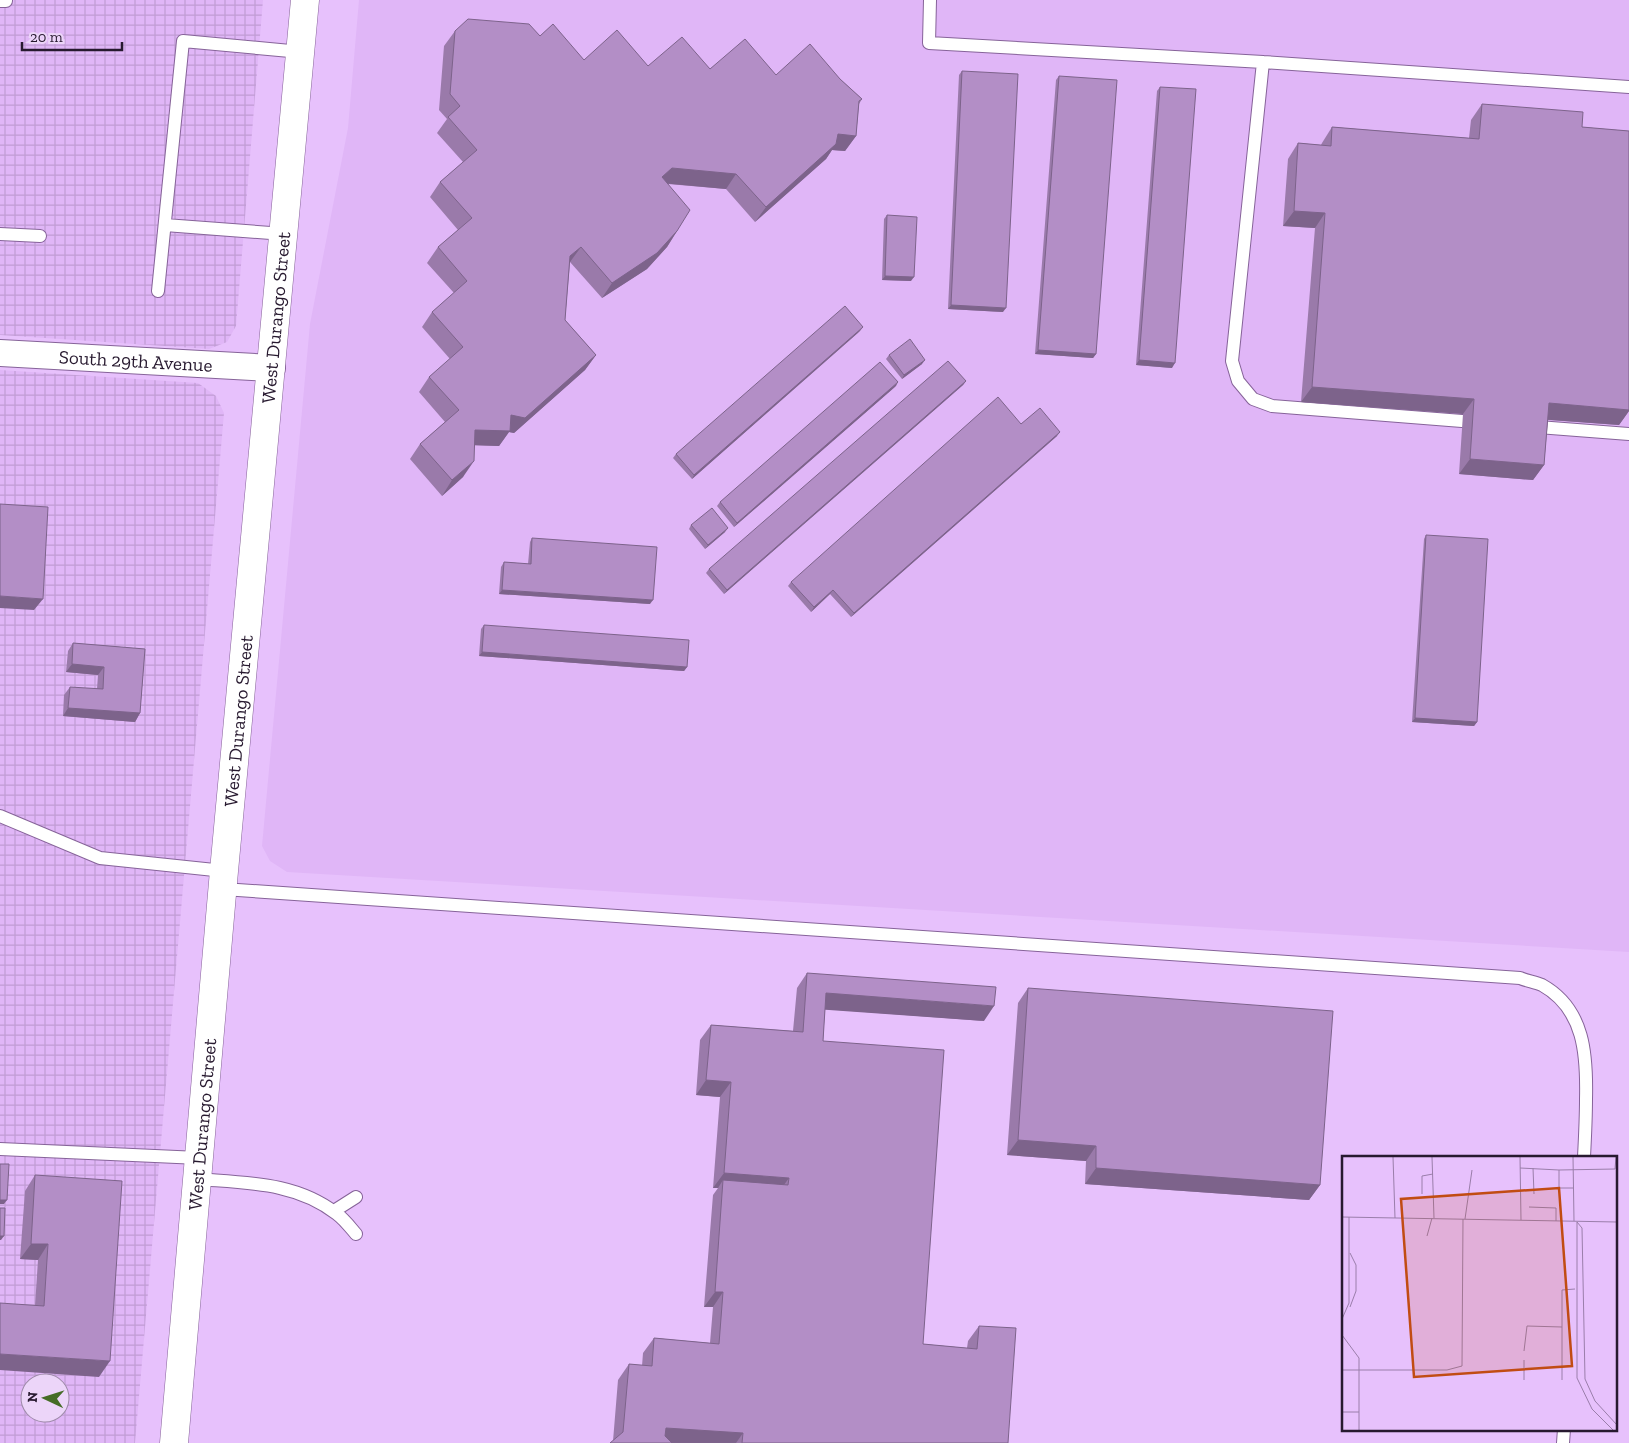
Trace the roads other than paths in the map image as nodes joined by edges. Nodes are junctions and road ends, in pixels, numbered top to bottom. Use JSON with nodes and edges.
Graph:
{"nodes":[{"id":1,"x":6,"y":0,"type":"edge"},
{"id":2,"x":305,"y":0,"type":"edge"},
{"id":3,"x":930,"y":0,"type":"edge"},
{"id":4,"x":0,"y":1,"type":"edge"},
{"id":5,"x":301,"y":52,"type":"junction"},
{"id":6,"x":1263,"y":62,"type":"junction"},
{"id":7,"x":1629,"y":87,"type":"edge"},
{"id":8,"x":165,"y":225,"type":"junction"},
{"id":9,"x":0,"y":234,"type":"edge"},
{"id":10,"x":284,"y":234,"type":"junction"},
{"id":11,"x":40,"y":236,"type":"dead end"},
{"id":12,"x":158,"y":291,"type":"dead end"},
{"id":13,"x":0,"y":353,"type":"edge"},
{"id":14,"x":272,"y":368,"type":"junction"},
{"id":15,"x":1462,"y":421,"type":"edge"},
{"id":16,"x":1538,"y":427,"type":"edge"},
{"id":17,"x":1629,"y":434,"type":"edge"},
{"id":18,"x":0,"y":816,"type":"edge"},
{"id":19,"x":223,"y":880,"type":"junction"},
{"id":20,"x":0,"y":1149,"type":"edge"},
{"id":21,"x":1584,"y":1156,"type":"edge"},
{"id":22,"x":198,"y":1168,"type":"junction"},
{"id":23,"x":356,"y":1197,"type":"dead end"},
{"id":24,"x":334,"y":1211,"type":"junction"},
{"id":25,"x":356,"y":1234,"type":"dead end"},
{"id":26,"x":1564,"y":1430,"type":"edge"},
{"id":27,"x":174,"y":1443,"type":"edge"},
{"id":28,"x":1563,"y":1443,"type":"edge"}],
"edges":[{"from":1,"to":4,"type":"lane"},
{"from":2,"to":5,"type":"street","name":"West Durango Street"},
{"from":3,"to":6,"type":"lane"},
{"from":5,"to":8,"type":"lane"},
{"from":5,"to":10,"type":"street","name":"West Durango Street"},
{"from":6,"to":7,"type":"lane"},
{"from":6,"to":15,"type":"lane"},
{"from":8,"to":10,"type":"lane"},
{"from":8,"to":12,"type":"lane"},
{"from":9,"to":11,"type":"lane"},
{"from":10,"to":14,"type":"street","name":"West Durango Street"},
{"from":13,"to":14,"type":"street","name":"South 29th Avenue"},
{"from":14,"to":19,"type":"street","name":"West Durango Street"},
{"from":16,"to":17,"type":"lane"},
{"from":18,"to":19,"type":"lane"},
{"from":19,"to":21,"type":"lane"},
{"from":19,"to":22,"type":"street","name":"West Durango Street"},
{"from":20,"to":22,"type":"lane"},
{"from":22,"to":24,"type":"lane"},
{"from":22,"to":27,"type":"street","name":"West Durango Street"},
{"from":23,"to":24,"type":"lane"},
{"from":24,"to":25,"type":"lane"},
{"from":26,"to":28,"type":"lane"}]}
